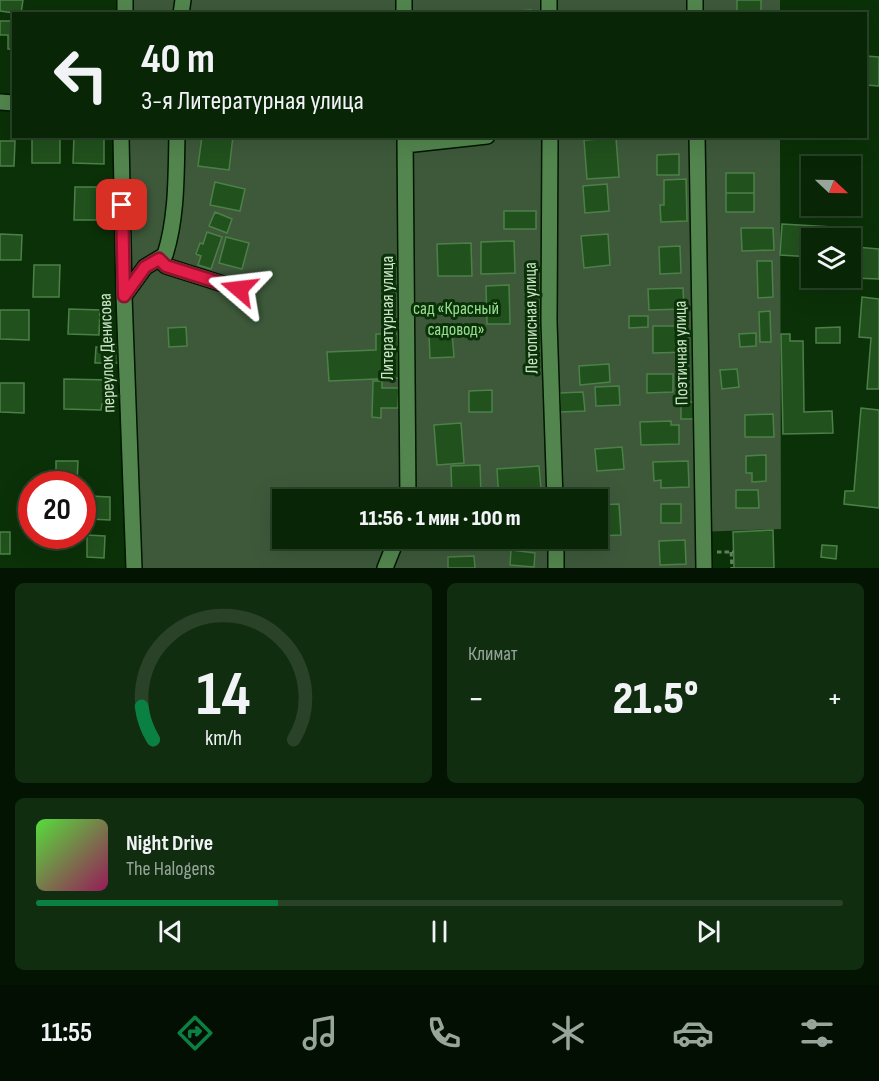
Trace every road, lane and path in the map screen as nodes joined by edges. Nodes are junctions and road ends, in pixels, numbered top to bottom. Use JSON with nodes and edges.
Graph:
{"nodes":[{"id":1,"x":121,"y":138,"type":"edge"},
{"id":2,"x":177,"y":138,"type":"edge"},
{"id":3,"x":454,"y":138,"type":"edge"},
{"id":4,"x":550,"y":138,"type":"edge"},
{"id":5,"x":697,"y":138,"type":"edge"},
{"id":6,"x":405,"y":141,"type":"edge"},
{"id":7,"x":159,"y":259,"type":"junction"},
{"id":8,"x":239,"y":289,"type":"dead end"},
{"id":9,"x":124,"y":296,"type":"junction"},
{"id":10,"x":408,"y":489,"type":"edge"},
{"id":11,"x":555,"y":489,"type":"edge"},
{"id":12,"x":393,"y":549,"type":"edge"},
{"id":13,"x":556,"y":549,"type":"edge"},
{"id":14,"x":731,"y":552,"type":"dead end"},
{"id":15,"x":134,"y":568,"type":"edge"},
{"id":16,"x":385,"y":568,"type":"edge"},
{"id":17,"x":556,"y":568,"type":"edge"},
{"id":18,"x":704,"y":568,"type":"edge"},
{"id":19,"x":732,"y":568,"type":"edge"}],
"edges":[{"from":1,"to":9,"type":"street","name":"переулок Денисова"},
{"from":2,"to":7,"type":"street"},
{"from":3,"to":6,"type":"street"},
{"from":4,"to":11,"type":"street","name":"Летописная улица"},
{"from":5,"to":18,"type":"street","name":"Поэтичная улица"},
{"from":6,"to":10,"type":"street","name":"Литературная улица"},
{"from":7,"to":8,"type":"street"},
{"from":7,"to":9,"type":"street"},
{"from":9,"to":15,"type":"street","name":"переулок Денисова"},
{"from":12,"to":16,"type":"street"},
{"from":13,"to":17,"type":"street"},
{"from":14,"to":19,"type":"path"}]}
